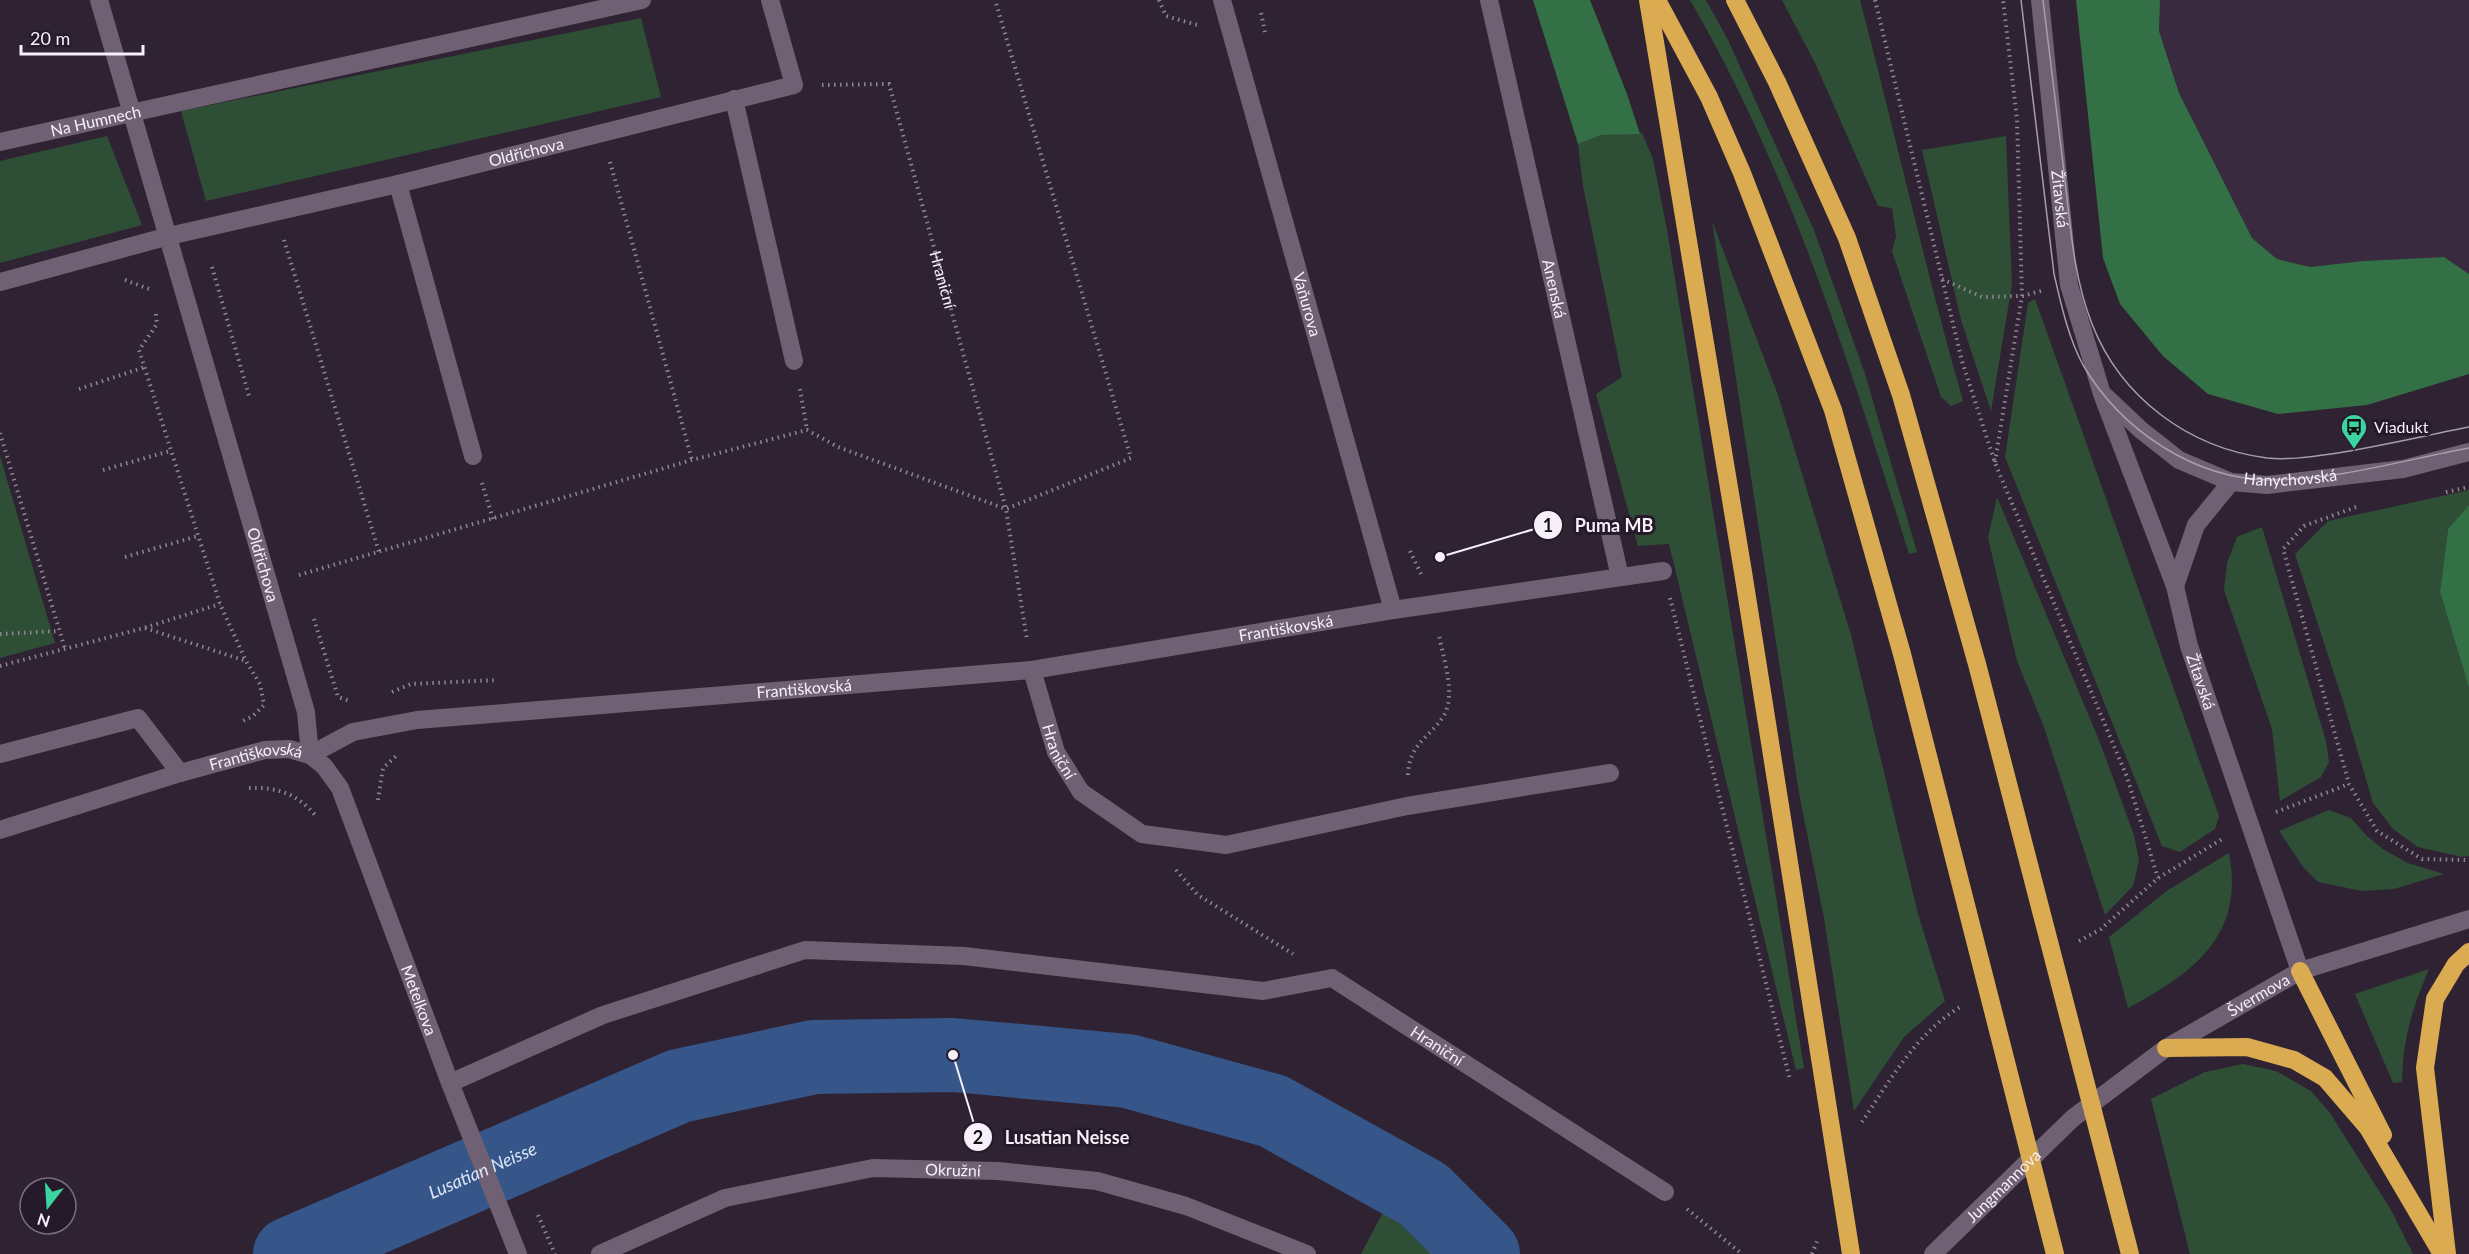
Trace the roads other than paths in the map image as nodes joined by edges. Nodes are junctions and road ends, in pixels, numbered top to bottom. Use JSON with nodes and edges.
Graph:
{"nodes":[{"id":1,"x":99,"y":0,"type":"edge"},
{"id":2,"x":642,"y":0,"type":"edge"},
{"id":3,"x":770,"y":0,"type":"edge"},
{"id":4,"x":1222,"y":0,"type":"edge"},
{"id":5,"x":1489,"y":0,"type":"edge"},
{"id":6,"x":1648,"y":0,"type":"edge"},
{"id":7,"x":1658,"y":0,"type":"edge"},
{"id":8,"x":1735,"y":0,"type":"edge"},
{"id":9,"x":2040,"y":0,"type":"edge"},
{"id":10,"x":734,"y":99,"type":"junction"},
{"id":11,"x":132,"y":111,"type":"junction"},
{"id":12,"x":0,"y":142,"type":"edge"},
{"id":13,"x":398,"y":184,"type":"junction"},
{"id":14,"x":169,"y":236,"type":"junction"},
{"id":15,"x":0,"y":282,"type":"edge"},
{"id":16,"x":794,"y":361,"type":"road end"},
{"id":17,"x":2102,"y":394,"type":"junction"},
{"id":18,"x":2469,"y":452,"type":"edge"},
{"id":19,"x":473,"y":456,"type":"road end"},
{"id":20,"x":2231,"y":482,"type":"junction"},
{"id":21,"x":1663,"y":571,"type":"road end"},
{"id":22,"x":1620,"y":577,"type":"junction"},
{"id":23,"x":2175,"y":586,"type":"junction"},
{"id":24,"x":1393,"y":610,"type":"junction"},
{"id":25,"x":1032,"y":670,"type":"junction"},
{"id":26,"x":0,"y":754,"type":"edge"},
{"id":27,"x":310,"y":755,"type":"junction"},
{"id":28,"x":180,"y":773,"type":"junction"},
{"id":29,"x":1610,"y":773,"type":"dead end"},
{"id":30,"x":0,"y":830,"type":"edge"},
{"id":31,"x":2469,"y":920,"type":"edge"},
{"id":32,"x":2469,"y":951,"type":"edge"},
{"id":33,"x":2300,"y":971,"type":"junction"},
{"id":34,"x":2166,"y":1048,"type":"junction"},
{"id":35,"x":450,"y":1083,"type":"junction"},
{"id":36,"x":2073,"y":1118,"type":"joint"},
{"id":37,"x":1665,"y":1192,"type":"road end"},
{"id":38,"x":518,"y":1254,"type":"edge"},
{"id":39,"x":600,"y":1254,"type":"edge"},
{"id":40,"x":1307,"y":1254,"type":"edge"},
{"id":41,"x":1851,"y":1254,"type":"edge"},
{"id":42,"x":1933,"y":1254,"type":"edge"},
{"id":43,"x":2055,"y":1254,"type":"edge"},
{"id":44,"x":2130,"y":1254,"type":"edge"},
{"id":45,"x":2444,"y":1254,"type":"edge"}],
"edges":[{"from":1,"to":11,"type":"street"},
{"from":2,"to":11,"type":"street"},
{"from":3,"to":10,"type":"street","name":"Oldřichova"},
{"from":4,"to":24,"type":"street","name":"Vaňurova"},
{"from":5,"to":22,"type":"street","name":"Anenská"},
{"from":6,"to":41,"type":"highway"},
{"from":7,"to":43,"type":"highway"},
{"from":8,"to":44,"type":"highway"},
{"from":9,"to":17,"type":"street","name":"Žitavská"},
{"from":10,"to":13,"type":"street","name":"Oldřichova"},
{"from":10,"to":16,"type":"street"},
{"from":11,"to":12,"type":"street","name":"Na Humnech"},
{"from":11,"to":14,"type":"street","name":"Na Humnech"},
{"from":13,"to":14,"type":"street","name":"Oldřichova"},
{"from":13,"to":19,"type":"street"},
{"from":14,"to":15,"type":"street","name":"Oldřichova"},
{"from":14,"to":27,"type":"street","name":"Oldřichova"},
{"from":17,"to":20,"type":"street"},
{"from":17,"to":23,"type":"street","name":"Žitavská"},
{"from":18,"to":20,"type":"street","name":"Hanychovská"},
{"from":20,"to":23,"type":"street","name":"Hanychovská"},
{"from":21,"to":22,"type":"street","name":"Františkovská"},
{"from":22,"to":24,"type":"street","name":"Františkovská"},
{"from":23,"to":33,"type":"street","name":"Žitavská"},
{"from":24,"to":25,"type":"street","name":"Františkovská"},
{"from":25,"to":27,"type":"street","name":"Františkovská"},
{"from":25,"to":29,"type":"street","name":"Hraniční"},
{"from":26,"to":28,"type":"street"},
{"from":27,"to":28,"type":"street","name":"Františkovská"},
{"from":27,"to":35,"type":"street","name":"Metelkova"},
{"from":28,"to":30,"type":"street","name":"Františkovská"},
{"from":31,"to":33,"type":"street","name":"Švermova"},
{"from":32,"to":45,"type":"highway"},
{"from":33,"to":34,"type":"street","name":"Švermova"},
{"from":33,"to":45,"type":"highway"},
{"from":34,"to":36,"type":"street","name":"Švermova"},
{"from":34,"to":45,"type":"highway"},
{"from":35,"to":37,"type":"street","name":"Hraniční"},
{"from":35,"to":38,"type":"street","name":"Metelkova"},
{"from":36,"to":42,"type":"street","name":"Jungmannova"},
{"from":39,"to":40,"type":"street","name":"Okružní"}]}
